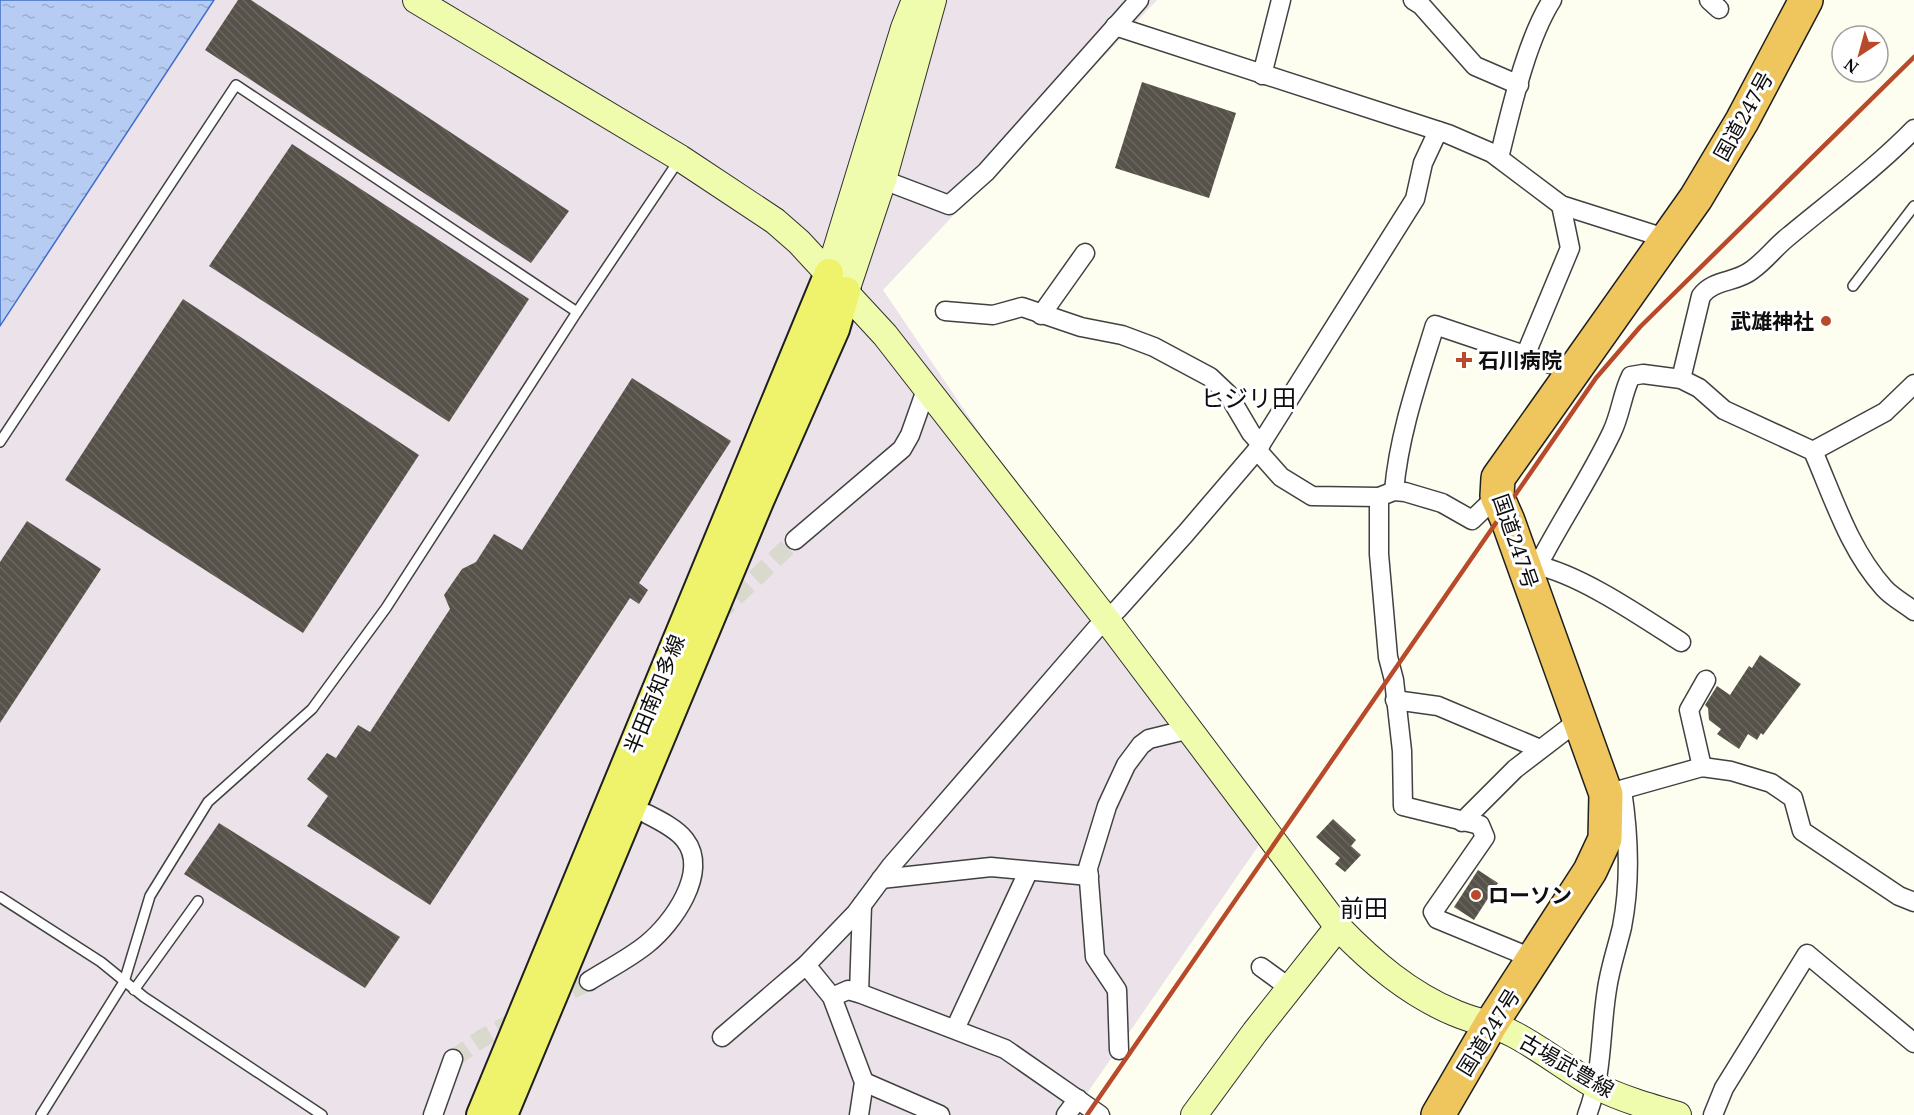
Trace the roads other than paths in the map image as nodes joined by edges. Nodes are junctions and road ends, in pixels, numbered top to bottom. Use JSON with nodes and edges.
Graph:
{"nodes":[{"id":1,"x":416,"y":0,"type":"edge"},
{"id":2,"x":915,"y":0,"type":"edge"},
{"id":3,"x":933,"y":0,"type":"edge"},
{"id":4,"x":1139,"y":0,"type":"edge"},
{"id":5,"x":1281,"y":0,"type":"edge"},
{"id":6,"x":1552,"y":0,"type":"edge"},
{"id":7,"x":1806,"y":0,"type":"edge"},
{"id":8,"x":1419,"y":2,"type":"edge"},
{"id":9,"x":1115,"y":26,"type":"junction"},
{"id":10,"x":1262,"y":75,"type":"junction"},
{"id":11,"x":1520,"y":85,"type":"junction"},
{"id":12,"x":1914,"y":129,"type":"edge"},
{"id":13,"x":1438,"y":131,"type":"junction"},
{"id":14,"x":680,"y":158,"type":"junction"},
{"id":15,"x":1499,"y":158,"type":"junction"},
{"id":16,"x":872,"y":176,"type":"junction"},
{"id":17,"x":1561,"y":205,"type":"junction"},
{"id":18,"x":1914,"y":206,"type":"edge"},
{"id":19,"x":1668,"y":239,"type":"junction"},
{"id":20,"x":1085,"y":253,"type":"dead end"},
{"id":21,"x":838,"y":282,"type":"junction"},
{"id":22,"x":1853,"y":286,"type":"dead end"},
{"id":23,"x":945,"y":311,"type":"dead end"},
{"id":24,"x":577,"y":312,"type":"junction"},
{"id":25,"x":1041,"y":315,"type":"junction"},
{"id":26,"x":1525,"y":356,"type":"junction"},
{"id":27,"x":1575,"y":372,"type":"junction"},
{"id":28,"x":1681,"y":379,"type":"junction"},
{"id":29,"x":1914,"y":384,"type":"edge"},
{"id":30,"x":927,"y":387,"type":"junction"},
{"id":31,"x":0,"y":442,"type":"edge"},
{"id":32,"x":1259,"y":447,"type":"junction"},
{"id":33,"x":1814,"y":451,"type":"junction"},
{"id":34,"x":1387,"y":494,"type":"junction"},
{"id":35,"x":1497,"y":496,"type":"junction"},
{"id":36,"x":795,"y":540,"type":"tunnel mouth"},
{"id":37,"x":1530,"y":567,"type":"junction"},
{"id":38,"x":1914,"y":611,"type":"edge"},
{"id":39,"x":1107,"y":619,"type":"junction"},
{"id":40,"x":1681,"y":642,"type":"dead end"},
{"id":41,"x":1706,"y":680,"type":"dead end"},
{"id":42,"x":1395,"y":700,"type":"junction"},
{"id":43,"x":1579,"y":720,"type":"junction"},
{"id":44,"x":1190,"y":729,"type":"junction"},
{"id":45,"x":1540,"y":749,"type":"junction"},
{"id":46,"x":1702,"y":767,"type":"junction"},
{"id":47,"x":1614,"y":792,"type":"junction"},
{"id":48,"x":647,"y":814,"type":"dead end"},
{"id":49,"x":1462,"y":822,"type":"junction"},
{"id":50,"x":1028,"y":872,"type":"junction"},
{"id":51,"x":1089,"y":876,"type":"junction"},
{"id":52,"x":881,"y":879,"type":"junction"},
{"id":53,"x":0,"y":897,"type":"edge"},
{"id":54,"x":198,"y":901,"type":"dead end"},
{"id":55,"x":1914,"y":902,"type":"edge"},
{"id":56,"x":862,"y":904,"type":"junction"},
{"id":57,"x":1338,"y":927,"type":"junction"},
{"id":58,"x":1534,"y":959,"type":"junction"},
{"id":59,"x":806,"y":965,"type":"junction"},
{"id":60,"x":1261,"y":967,"type":"dead end"},
{"id":61,"x":589,"y":981,"type":"tunnel mouth"},
{"id":62,"x":124,"y":982,"type":"junction"},
{"id":63,"x":1290,"y":988,"type":"junction"},
{"id":64,"x":134,"y":990,"type":"junction"},
{"id":65,"x":859,"y":993,"type":"junction"},
{"id":66,"x":832,"y":997,"type":"junction"},
{"id":67,"x":1491,"y":1024,"type":"junction"},
{"id":68,"x":955,"y":1029,"type":"junction"},
{"id":69,"x":722,"y":1037,"type":"dead end"},
{"id":70,"x":1914,"y":1043,"type":"edge"},
{"id":71,"x":1119,"y":1050,"type":"dead end"},
{"id":72,"x":453,"y":1059,"type":"tunnel mouth"},
{"id":73,"x":864,"y":1082,"type":"junction"},
{"id":74,"x":1597,"y":1086,"type":"junction"},
{"id":75,"x":1078,"y":1099,"type":"junction"},
{"id":76,"x":41,"y":1115,"type":"edge"},
{"id":77,"x":322,"y":1115,"type":"edge"},
{"id":78,"x":433,"y":1115,"type":"edge"},
{"id":79,"x":481,"y":1115,"type":"edge"},
{"id":80,"x":503,"y":1115,"type":"edge"},
{"id":81,"x":859,"y":1115,"type":"edge"},
{"id":82,"x":940,"y":1115,"type":"edge"},
{"id":83,"x":1066,"y":1115,"type":"edge"},
{"id":84,"x":1100,"y":1115,"type":"edge"},
{"id":85,"x":1194,"y":1115,"type":"edge"},
{"id":86,"x":1438,"y":1115,"type":"edge"},
{"id":87,"x":1587,"y":1115,"type":"edge"},
{"id":88,"x":1678,"y":1115,"type":"edge"},
{"id":89,"x":1713,"y":1115,"type":"edge"}],
"edges":[{"from":1,"to":14,"type":"street","name":"古場武豊線"},
{"from":2,"to":16,"type":"street"},
{"from":3,"to":16,"type":"street"},
{"from":4,"to":9,"type":"street"},
{"from":5,"to":10,"type":"street"},
{"from":6,"to":11,"type":"street"},
{"from":7,"to":19,"type":"highway","name":"国道247号"},
{"from":8,"to":11,"type":"street"},
{"from":9,"to":10,"type":"street"},
{"from":9,"to":16,"type":"street"},
{"from":10,"to":13,"type":"street"},
{"from":11,"to":15,"type":"street"},
{"from":12,"to":28,"type":"street"},
{"from":13,"to":15,"type":"street"},
{"from":13,"to":32,"type":"street"},
{"from":14,"to":21,"type":"street","name":"古場武豊線"},
{"from":14,"to":24,"type":"lane"},
{"from":15,"to":17,"type":"street"},
{"from":16,"to":21,"type":"street"},
{"from":17,"to":19,"type":"street"},
{"from":17,"to":26,"type":"street"},
{"from":18,"to":22,"type":"lane"},
{"from":19,"to":27,"type":"highway","name":"国道247号"},
{"from":20,"to":25,"type":"street"},
{"from":21,"to":30,"type":"street","name":"古場武豊線"},
{"from":21,"to":79,"type":"main road","name":"半田南知多線"},
{"from":21,"to":80,"type":"main road","name":"半田南知多線"},
{"from":23,"to":25,"type":"street"},
{"from":24,"to":31,"type":"lane"},
{"from":24,"to":62,"type":"lane"},
{"from":25,"to":32,"type":"street"},
{"from":26,"to":27,"type":"street"},
{"from":26,"to":34,"type":"street"},
{"from":27,"to":35,"type":"highway","name":"国道247号"},
{"from":28,"to":33,"type":"street"},
{"from":28,"to":37,"type":"street"},
{"from":29,"to":33,"type":"street"},
{"from":30,"to":36,"type":"street"},
{"from":30,"to":39,"type":"street","name":"古場武豊線"},
{"from":32,"to":34,"type":"street"},
{"from":32,"to":39,"type":"street"},
{"from":33,"to":38,"type":"street"},
{"from":34,"to":35,"type":"street"},
{"from":34,"to":42,"type":"street"},
{"from":35,"to":37,"type":"highway","name":"国道247号"},
{"from":37,"to":40,"type":"street"},
{"from":37,"to":43,"type":"highway","name":"国道247号"},
{"from":39,"to":44,"type":"street","name":"古場武豊線"},
{"from":39,"to":52,"type":"street"},
{"from":41,"to":46,"type":"street"},
{"from":42,"to":45,"type":"street"},
{"from":42,"to":49,"type":"street"},
{"from":43,"to":45,"type":"street"},
{"from":43,"to":47,"type":"highway","name":"国道247号"},
{"from":44,"to":51,"type":"street"},
{"from":44,"to":57,"type":"street","name":"古場武豊線"},
{"from":45,"to":49,"type":"street"},
{"from":46,"to":47,"type":"street"},
{"from":46,"to":55,"type":"street"},
{"from":47,"to":58,"type":"highway","name":"国道247号"},
{"from":47,"to":74,"type":"street"},
{"from":48,"to":61,"type":"street"},
{"from":49,"to":58,"type":"street"},
{"from":50,"to":51,"type":"street"},
{"from":50,"to":52,"type":"street"},
{"from":50,"to":68,"type":"street"},
{"from":51,"to":71,"type":"street"},
{"from":52,"to":56,"type":"street"},
{"from":53,"to":62,"type":"lane"},
{"from":54,"to":64,"type":"lane"},
{"from":56,"to":59,"type":"street"},
{"from":56,"to":65,"type":"street"},
{"from":57,"to":63,"type":"street"},
{"from":57,"to":67,"type":"street","name":"古場武豊線"},
{"from":58,"to":67,"type":"highway","name":"国道247号"},
{"from":59,"to":66,"type":"street"},
{"from":59,"to":69,"type":"street"},
{"from":60,"to":63,"type":"street"},
{"from":62,"to":64,"type":"lane"},
{"from":62,"to":76,"type":"lane"},
{"from":63,"to":85,"type":"street"},
{"from":64,"to":77,"type":"lane"},
{"from":65,"to":66,"type":"street"},
{"from":65,"to":68,"type":"street"},
{"from":66,"to":73,"type":"street"},
{"from":67,"to":74,"type":"street","name":"古場武豊線"},
{"from":67,"to":86,"type":"highway","name":"国道247号"},
{"from":68,"to":75,"type":"street"},
{"from":70,"to":89,"type":"street"},
{"from":72,"to":78,"type":"street"},
{"from":73,"to":81,"type":"street"},
{"from":73,"to":82,"type":"street"},
{"from":74,"to":87,"type":"street"},
{"from":74,"to":88,"type":"street","name":"古場武豊線"},
{"from":75,"to":83,"type":"street"},
{"from":75,"to":84,"type":"street"}]}
